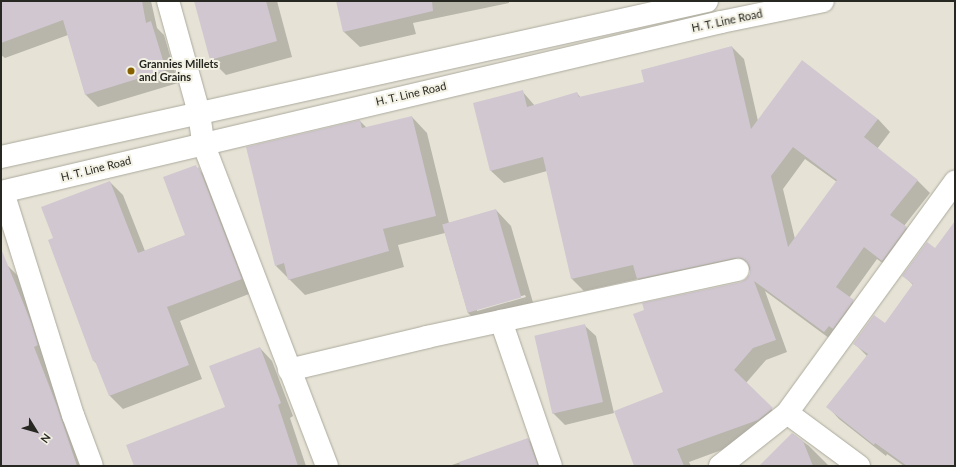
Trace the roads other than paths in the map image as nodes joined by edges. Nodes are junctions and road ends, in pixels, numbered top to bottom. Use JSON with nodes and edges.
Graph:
{"nodes":[{"id":1,"x":168,"y":1,"type":"edge"},
{"id":2,"x":701,"y":1,"type":"edge"},
{"id":3,"x":823,"y":1,"type":"edge"},
{"id":4,"x":721,"y":22,"type":"junction"},
{"id":5,"x":199,"y":113,"type":"junction"},
{"id":6,"x":203,"y":143,"type":"junction"},
{"id":7,"x":1,"y":157,"type":"edge"},
{"id":8,"x":955,"y":182,"type":"edge"},
{"id":9,"x":2,"y":192,"type":"edge"},
{"id":10,"x":738,"y":270,"type":"dead end"},
{"id":11,"x":501,"y":321,"type":"junction"},
{"id":12,"x":289,"y":370,"type":"junction"},
{"id":13,"x":787,"y":412,"type":"junction"},
{"id":14,"x":92,"y":466,"type":"edge"},
{"id":15,"x":327,"y":466,"type":"edge"},
{"id":16,"x":551,"y":466,"type":"edge"},
{"id":17,"x":720,"y":466,"type":"edge"},
{"id":18,"x":859,"y":466,"type":"edge"}],
"edges":[{"from":1,"to":5,"type":"street"},
{"from":2,"to":4,"type":"street"},
{"from":2,"to":5,"type":"street"},
{"from":3,"to":4,"type":"street","name":"H. T. Line Road"},
{"from":4,"to":6,"type":"street","name":"H. T. Line Road"},
{"from":5,"to":6,"type":"street"},
{"from":5,"to":7,"type":"street"},
{"from":6,"to":9,"type":"street","name":"H. T. Line Road"},
{"from":6,"to":12,"type":"street"},
{"from":8,"to":13,"type":"street"},
{"from":9,"to":14,"type":"street"},
{"from":10,"to":11,"type":"street"},
{"from":11,"to":12,"type":"street"},
{"from":11,"to":16,"type":"street"},
{"from":12,"to":15,"type":"street"},
{"from":13,"to":17,"type":"street"},
{"from":13,"to":18,"type":"street"}]}
